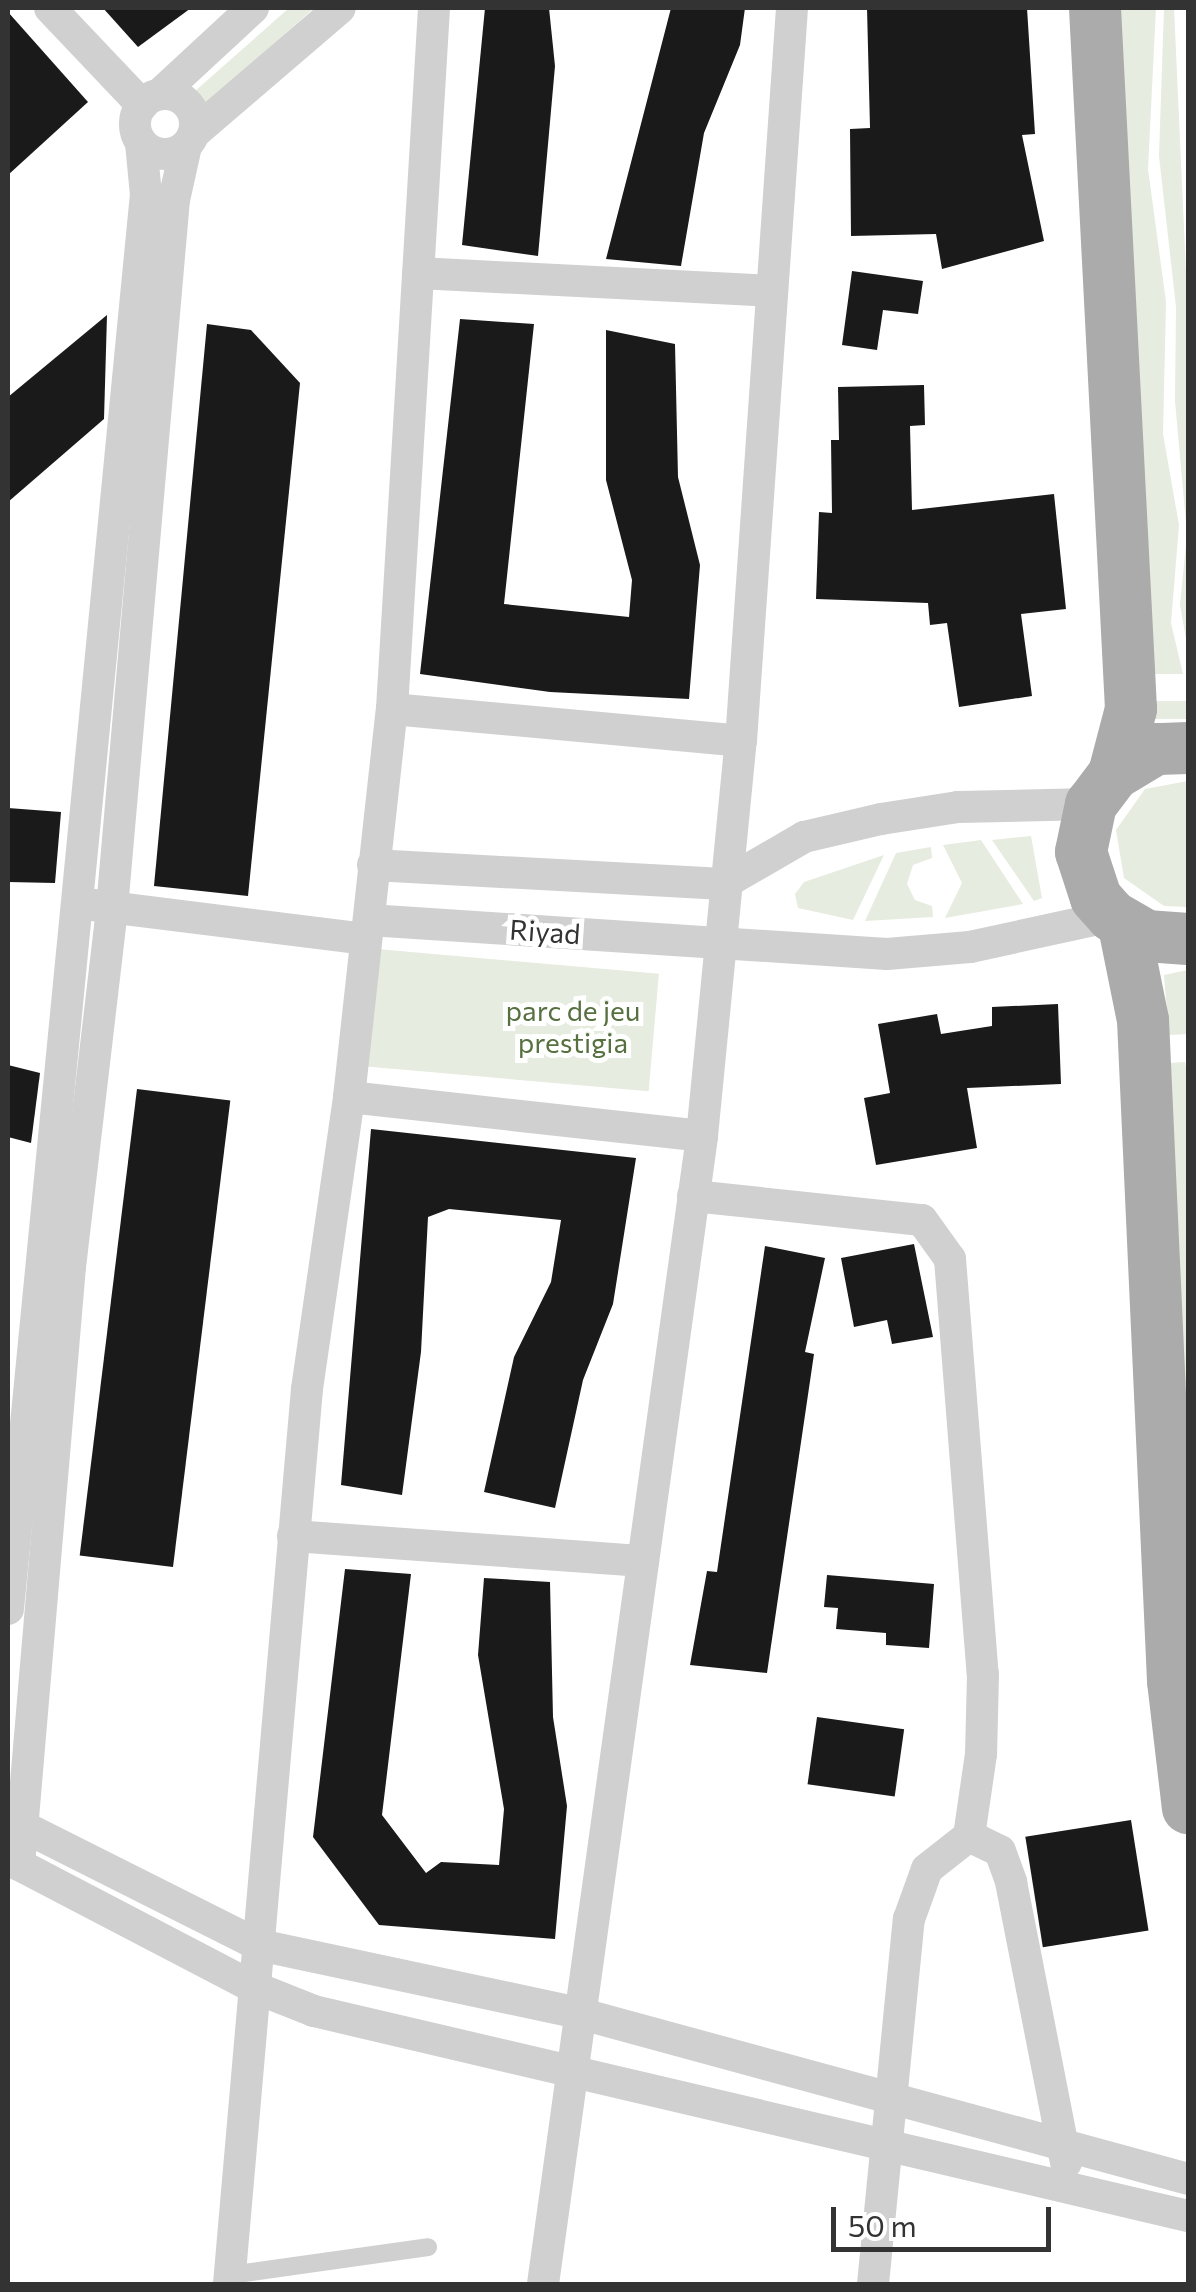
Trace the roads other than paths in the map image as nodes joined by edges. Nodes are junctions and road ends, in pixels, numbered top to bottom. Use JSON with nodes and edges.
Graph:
{"nodes":[{"id":1,"x":50,"y":8,"type":"edge"},
{"id":2,"x":254,"y":8,"type":"edge"},
{"id":3,"x":340,"y":8,"type":"edge"},
{"id":4,"x":434,"y":8,"type":"edge"},
{"id":5,"x":792,"y":8,"type":"edge"},
{"id":6,"x":1095,"y":8,"type":"edge"},
{"id":7,"x":150,"y":100,"type":"junction"},
{"id":8,"x":190,"y":140,"type":"junction"},
{"id":9,"x":141,"y":143,"type":"junction"},
{"id":10,"x":418,"y":273,"type":"junction"},
{"id":11,"x":769,"y":291,"type":"junction"},
{"id":12,"x":392,"y":709,"type":"junction"},
{"id":13,"x":741,"y":741,"type":"junction"},
{"id":14,"x":1188,"y":748,"type":"edge"},
{"id":15,"x":1103,"y":789,"type":"junction"},
{"id":16,"x":374,"y":865,"type":"junction"},
{"id":17,"x":723,"y":884,"type":"junction"},
{"id":18,"x":78,"y":904,"type":"junction"},
{"id":19,"x":112,"y":908,"type":"junction"},
{"id":20,"x":1118,"y":921,"type":"junction"},
{"id":21,"x":367,"y":929,"type":"junction"},
{"id":22,"x":1188,"y":939,"type":"edge"},
{"id":23,"x":722,"y":942,"type":"junction"},
{"id":24,"x":349,"y":1097,"type":"junction"},
{"id":25,"x":702,"y":1136,"type":"junction"},
{"id":26,"x":693,"y":1196,"type":"junction"},
{"id":27,"x":293,"y":1536,"type":"junction"},
{"id":28,"x":643,"y":1561,"type":"junction"},
{"id":29,"x":8,"y":1609,"type":"edge"},
{"id":30,"x":1188,"y":1808,"type":"edge"},
{"id":31,"x":15,"y":1823,"type":"edge"},
{"id":32,"x":970,"y":1836,"type":"junction"},
{"id":33,"x":13,"y":1862,"type":"edge"},
{"id":34,"x":259,"y":1945,"type":"junction"},
{"id":35,"x":251,"y":1986,"type":"junction"},
{"id":36,"x":578,"y":2014,"type":"junction"},
{"id":37,"x":570,"y":2066,"type":"junction"},
{"id":38,"x":894,"y":2096,"type":"junction"},
{"id":39,"x":889,"y":2146,"type":"junction"},
{"id":40,"x":1061,"y":2146,"type":"junction"},
{"id":41,"x":1188,"y":2178,"type":"edge"},
{"id":42,"x":1072,"y":2185,"type":"junction"},
{"id":43,"x":1188,"y":2216,"type":"edge"},
{"id":44,"x":428,"y":2247,"type":"dead end"},
{"id":45,"x":230,"y":2280,"type":"edge"},
{"id":46,"x":543,"y":2284,"type":"edge"},
{"id":47,"x":873,"y":2284,"type":"edge"}],
"edges":[{"from":1,"to":7,"type":"street"},
{"from":2,"to":7,"type":"street"},
{"from":3,"to":8,"type":"street"},
{"from":4,"to":10,"type":"street"},
{"from":5,"to":11,"type":"street"},
{"from":6,"to":15,"type":"main road"},
{"from":7,"to":8,"type":"street"},
{"from":7,"to":9,"type":"street"},
{"from":8,"to":9,"type":"street"},
{"from":8,"to":19,"type":"street"},
{"from":9,"to":18,"type":"street"},
{"from":10,"to":11,"type":"street"},
{"from":10,"to":12,"type":"street"},
{"from":11,"to":13,"type":"street"},
{"from":12,"to":13,"type":"street"},
{"from":12,"to":16,"type":"street"},
{"from":13,"to":17,"type":"street"},
{"from":14,"to":15,"type":"main road"},
{"from":15,"to":17,"type":"street"},
{"from":15,"to":20,"type":"main road"},
{"from":16,"to":17,"type":"street"},
{"from":16,"to":21,"type":"street"},
{"from":17,"to":23,"type":"street"},
{"from":18,"to":19,"type":"street","name":"Riyad"},
{"from":18,"to":29,"type":"street"},
{"from":19,"to":21,"type":"street","name":"Riyad"},
{"from":19,"to":31,"type":"street"},
{"from":20,"to":22,"type":"main road"},
{"from":20,"to":23,"type":"street","name":"Riyad"},
{"from":20,"to":30,"type":"main road"},
{"from":21,"to":23,"type":"street","name":"Riyad"},
{"from":21,"to":24,"type":"street"},
{"from":23,"to":25,"type":"street"},
{"from":24,"to":25,"type":"street"},
{"from":24,"to":27,"type":"street"},
{"from":25,"to":26,"type":"street"},
{"from":26,"to":28,"type":"street"},
{"from":26,"to":32,"type":"street"},
{"from":27,"to":28,"type":"street"},
{"from":27,"to":34,"type":"street"},
{"from":28,"to":36,"type":"street"},
{"from":31,"to":33,"type":"street"},
{"from":31,"to":34,"type":"street"},
{"from":32,"to":38,"type":"street"},
{"from":32,"to":40,"type":"street"},
{"from":33,"to":35,"type":"street"},
{"from":34,"to":35,"type":"street"},
{"from":34,"to":36,"type":"street"},
{"from":35,"to":37,"type":"street"},
{"from":35,"to":45,"type":"street"},
{"from":36,"to":37,"type":"street"},
{"from":36,"to":38,"type":"street"},
{"from":37,"to":39,"type":"street"},
{"from":37,"to":46,"type":"street"},
{"from":38,"to":39,"type":"street"},
{"from":38,"to":40,"type":"street"},
{"from":39,"to":42,"type":"street"},
{"from":39,"to":47,"type":"street"},
{"from":40,"to":41,"type":"street"},
{"from":40,"to":42,"type":"street"},
{"from":42,"to":43,"type":"street"},
{"from":44,"to":45,"type":"lane"}]}
